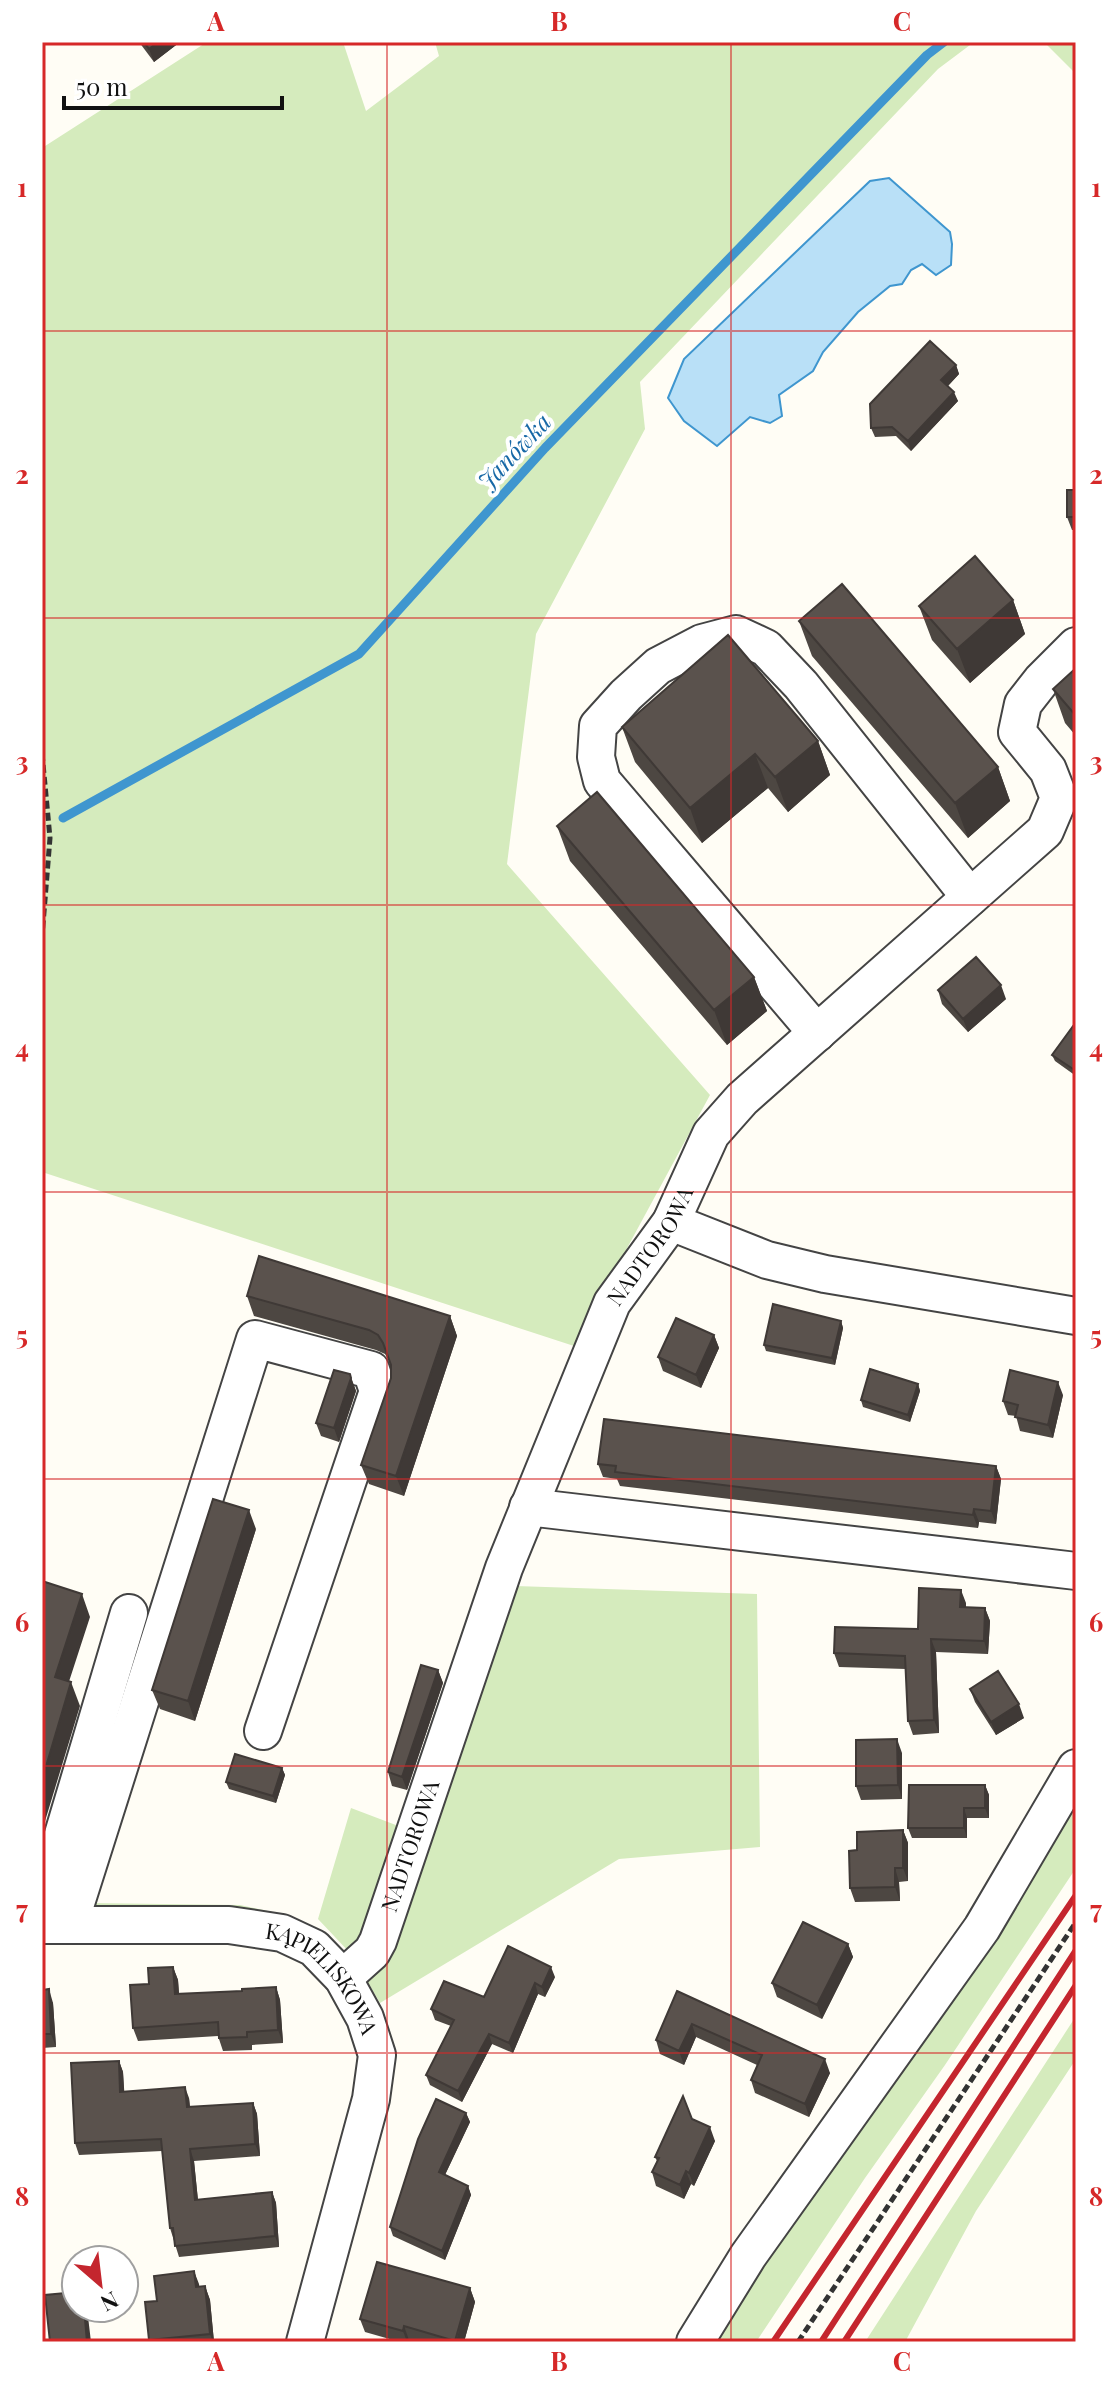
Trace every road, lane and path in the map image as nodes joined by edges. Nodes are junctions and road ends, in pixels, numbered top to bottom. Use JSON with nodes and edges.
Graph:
{"nodes":[{"id":1,"x":1076,"y":646,"type":"edge"},
{"id":2,"x":42,"y":753,"type":"edge"},
{"id":3,"x":970,"y":897,"type":"junction"},
{"id":4,"x":42,"y":937,"type":"edge"},
{"id":5,"x":817,"y":1033,"type":"junction"},
{"id":6,"x":671,"y":1222,"type":"junction"},
{"id":7,"x":1076,"y":1316,"type":"edge"},
{"id":8,"x":528,"y":1507,"type":"junction"},
{"id":9,"x":1076,"y":1571,"type":"edge"},
{"id":10,"x":129,"y":1613,"type":"dead end"},
{"id":11,"x":263,"y":1731,"type":"dead end"},
{"id":12,"x":1076,"y":1768,"type":"edge"},
{"id":13,"x":51,"y":1918,"type":"edge"},
{"id":14,"x":1076,"y":1922,"type":"edge"},
{"id":15,"x":343,"y":1978,"type":"junction"},
{"id":16,"x":305,"y":2342,"type":"edge"},
{"id":17,"x":695,"y":2342,"type":"edge"},
{"id":18,"x":798,"y":2342,"type":"edge"}],
"edges":[{"from":1,"to":3,"type":"street","name":"NADTOROWA"},
{"from":2,"to":4,"type":"path"},
{"from":3,"to":5,"type":"street","name":"NADTOROWA"},
{"from":3,"to":5,"type":"street"},
{"from":5,"to":6,"type":"street","name":"NADTOROWA"},
{"from":6,"to":7,"type":"street"},
{"from":6,"to":8,"type":"street","name":"NADTOROWA"},
{"from":8,"to":9,"type":"street"},
{"from":8,"to":15,"type":"street","name":"NADTOROWA"},
{"from":10,"to":13,"type":"street"},
{"from":11,"to":13,"type":"street"},
{"from":12,"to":17,"type":"street"},
{"from":13,"to":15,"type":"street","name":"KĄPIELISKOWA"},
{"from":14,"to":18,"type":"path"},
{"from":15,"to":16,"type":"street","name":"KĄPIELISKOWA"}]}
